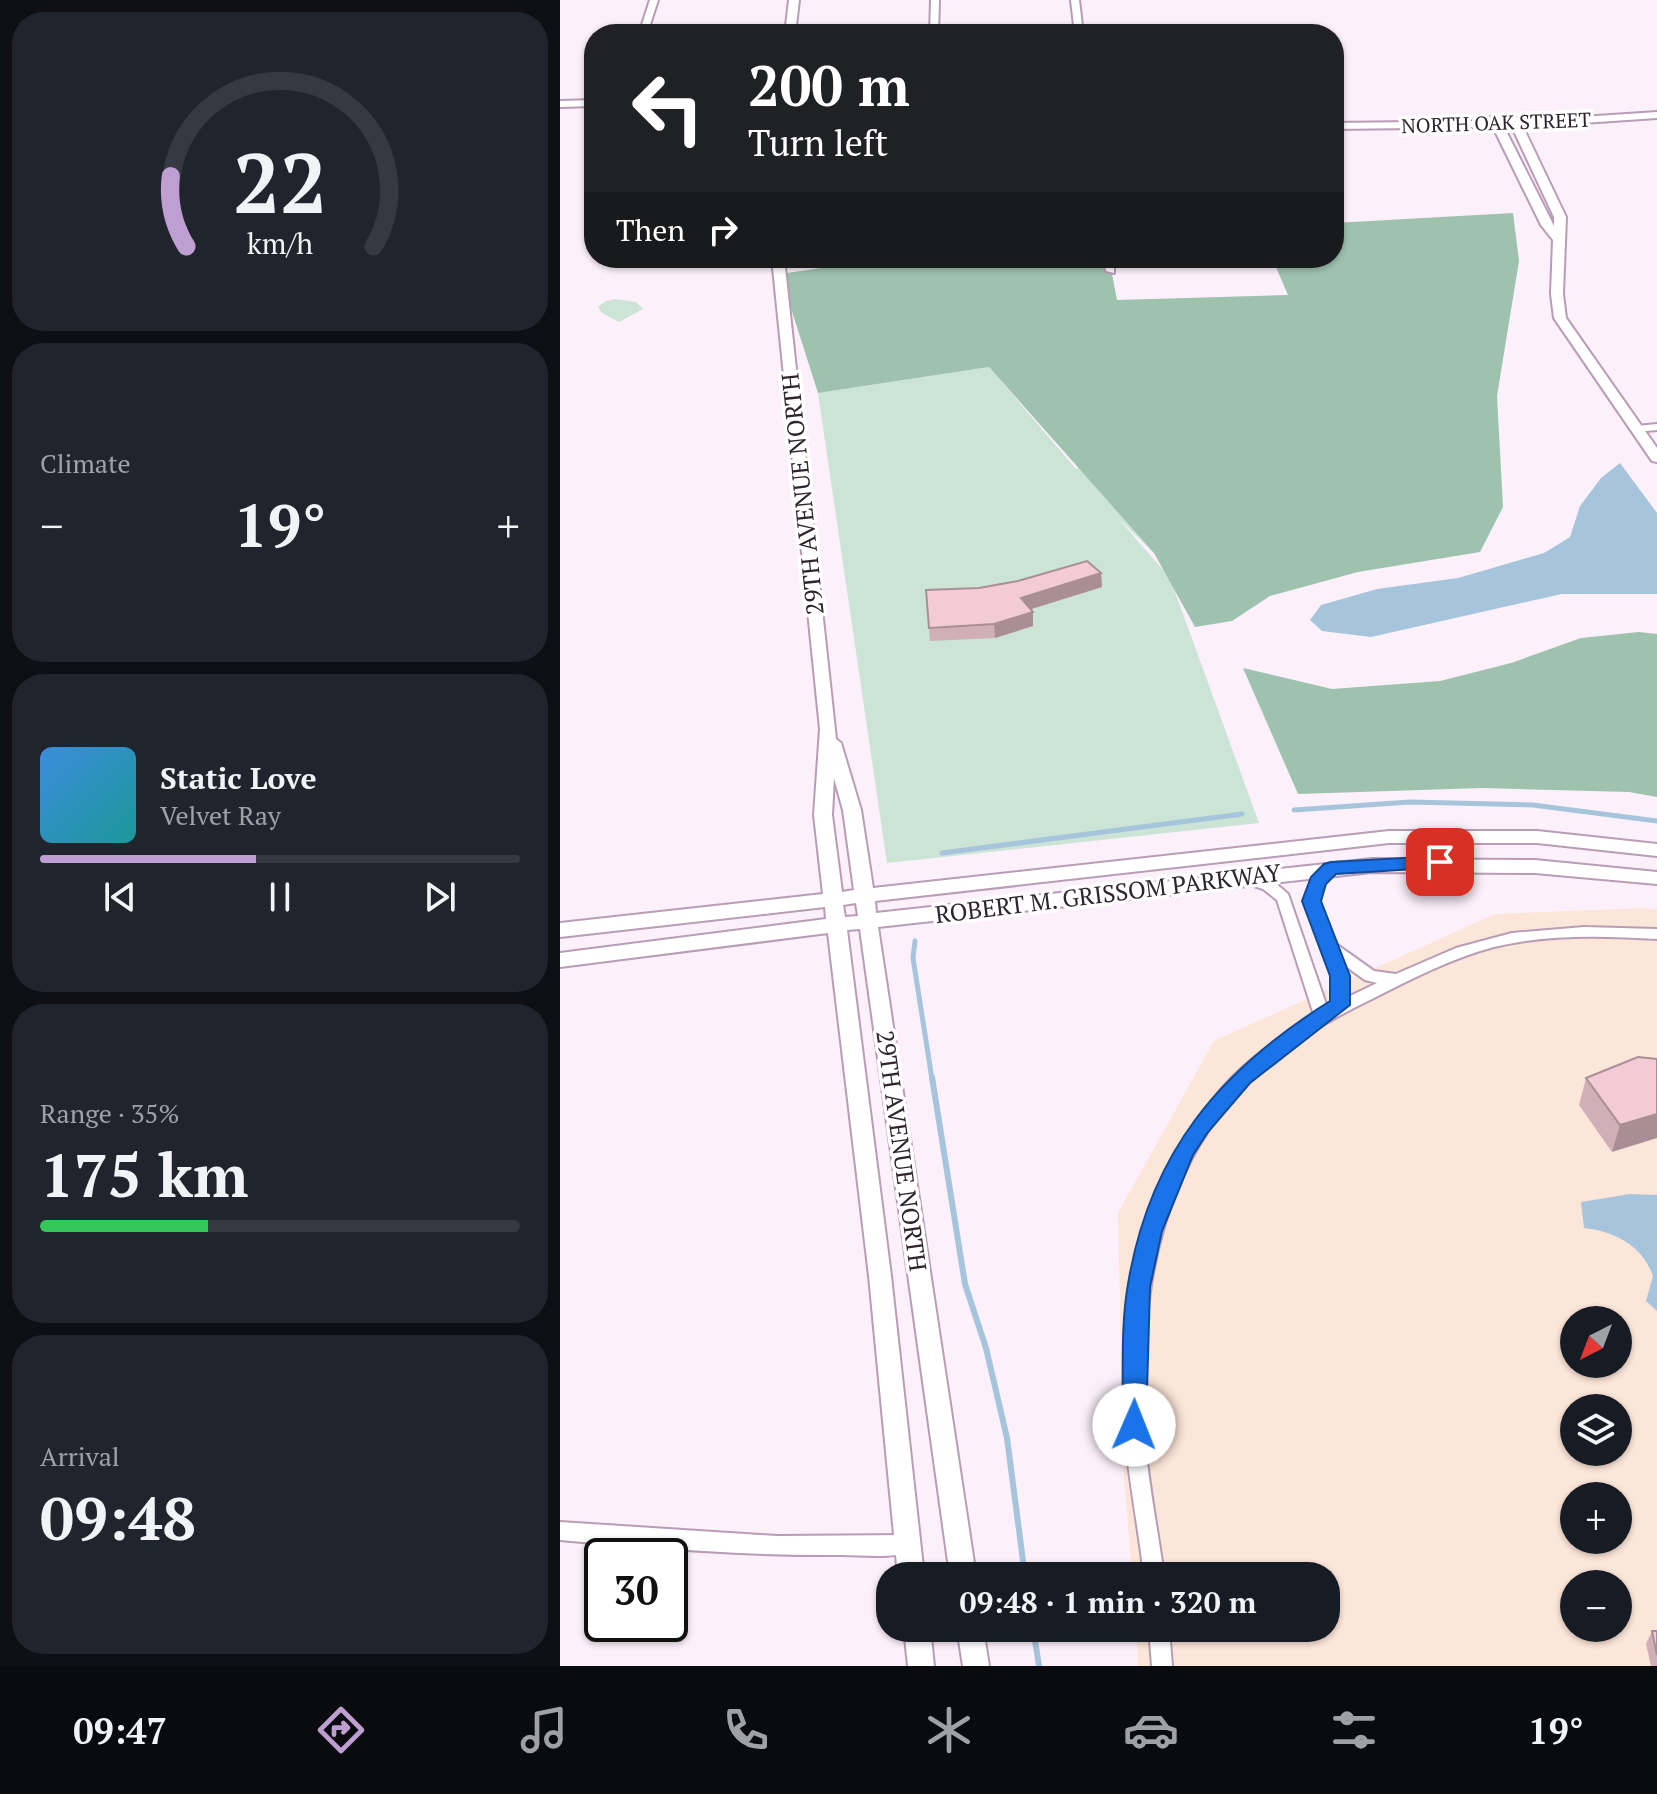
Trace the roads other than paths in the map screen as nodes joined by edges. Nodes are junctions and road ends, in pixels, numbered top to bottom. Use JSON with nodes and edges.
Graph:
{"nodes":[{"id":1,"x":654,"y":0,"type":"edge"},
{"id":2,"x":794,"y":0,"type":"edge"},
{"id":3,"x":935,"y":0,"type":"edge"},
{"id":4,"x":1075,"y":0,"type":"edge"},
{"id":5,"x":646,"y":24,"type":"edge"},
{"id":6,"x":791,"y":24,"type":"edge"},
{"id":7,"x":934,"y":24,"type":"edge"},
{"id":8,"x":1078,"y":24,"type":"edge"},
{"id":9,"x":584,"y":105,"type":"edge"},
{"id":10,"x":560,"y":106,"type":"edge"},
{"id":11,"x":1657,"y":112,"type":"edge"},
{"id":12,"x":1495,"y":121,"type":"junction"},
{"id":13,"x":1515,"y":121,"type":"junction"},
{"id":14,"x":1344,"y":124,"type":"edge"},
{"id":15,"x":1560,"y":241,"type":"junction"},
{"id":16,"x":779,"y":268,"type":"edge"},
{"id":17,"x":1111,"y":268,"type":"edge"},
{"id":18,"x":1111,"y":271,"type":"dead end"},
{"id":19,"x":1657,"y":427,"type":"edge"},
{"id":20,"x":1636,"y":429,"type":"junction"},
{"id":21,"x":1657,"y":458,"type":"edge"},
{"id":22,"x":828,"y":729,"type":"junction"},
{"id":23,"x":1657,"y":850,"type":"edge"},
{"id":24,"x":1331,"y":868,"type":"junction"},
{"id":25,"x":1247,"y":878,"type":"junction"},
{"id":26,"x":1657,"y":878,"type":"edge"},
{"id":27,"x":864,"y":897,"type":"junction"},
{"id":28,"x":834,"y":900,"type":"junction"},
{"id":29,"x":868,"y":922,"type":"junction"},
{"id":30,"x":835,"y":925,"type":"junction"},
{"id":31,"x":560,"y":930,"type":"edge"},
{"id":32,"x":1657,"y":934,"type":"edge"},
{"id":33,"x":1330,"y":947,"type":"junction"},
{"id":34,"x":560,"y":960,"type":"edge"},
{"id":35,"x":1397,"y":980,"type":"junction"},
{"id":36,"x":1340,"y":1005,"type":"junction"},
{"id":37,"x":1322,"y":1015,"type":"junction"},
{"id":38,"x":560,"y":1531,"type":"edge"},
{"id":39,"x":907,"y":1544,"type":"junction"},
{"id":40,"x":909,"y":1562,"type":"edge"},
{"id":41,"x":961,"y":1562,"type":"edge"},
{"id":42,"x":1152,"y":1562,"type":"edge"},
{"id":43,"x":918,"y":1642,"type":"edge"},
{"id":44,"x":972,"y":1642,"type":"edge"},
{"id":45,"x":1160,"y":1642,"type":"edge"},
{"id":46,"x":921,"y":1666,"type":"edge"},
{"id":47,"x":976,"y":1666,"type":"edge"},
{"id":48,"x":1162,"y":1666,"type":"edge"}],
"edges":[{"from":1,"to":5,"type":"street"},
{"from":2,"to":6,"type":"main road"},
{"from":3,"to":7,"type":"street"},
{"from":4,"to":8,"type":"street"},
{"from":9,"to":10,"type":"main road"},
{"from":11,"to":13,"type":"main road","name":"NORTH OAK STREET"},
{"from":12,"to":13,"type":"main road","name":"NORTH OAK STREET"},
{"from":12,"to":14,"type":"main road","name":"NORTH OAK STREET"},
{"from":12,"to":15,"type":"main road"},
{"from":13,"to":15,"type":"main road"},
{"from":15,"to":20,"type":"main road"},
{"from":16,"to":22,"type":"main road","name":"29TH AVENUE NORTH"},
{"from":17,"to":18,"type":"street"},
{"from":19,"to":20,"type":"street"},
{"from":20,"to":21,"type":"main road"},
{"from":22,"to":27,"type":"main road","name":"29TH AVENUE NORTH"},
{"from":22,"to":28,"type":"main road","name":"29TH AVENUE NORTH"},
{"from":23,"to":27,"type":"main road","name":"ROBERT M. GRISSOM PARKWAY"},
{"from":24,"to":25,"type":"main road","name":"ROBERT M. GRISSOM PARKWAY"},
{"from":24,"to":26,"type":"main road","name":"ROBERT M. GRISSOM PARKWAY"},
{"from":24,"to":33,"type":"street"},
{"from":25,"to":29,"type":"main road","name":"ROBERT M. GRISSOM PARKWAY"},
{"from":25,"to":37,"type":"street"},
{"from":27,"to":28,"type":"main road","name":"ROBERT M. GRISSOM PARKWAY"},
{"from":27,"to":29,"type":"main road","name":"29TH AVENUE NORTH"},
{"from":28,"to":30,"type":"main road","name":"29TH AVENUE NORTH"},
{"from":28,"to":31,"type":"main road","name":"ROBERT M. GRISSOM PARKWAY"},
{"from":29,"to":30,"type":"main road","name":"ROBERT M. GRISSOM PARKWAY"},
{"from":29,"to":41,"type":"main road","name":"29TH AVENUE NORTH"},
{"from":30,"to":34,"type":"main road","name":"ROBERT M. GRISSOM PARKWAY"},
{"from":30,"to":39,"type":"main road","name":"29TH AVENUE NORTH"},
{"from":32,"to":35,"type":"street"},
{"from":33,"to":35,"type":"street"},
{"from":33,"to":36,"type":"street"},
{"from":35,"to":36,"type":"street"},
{"from":36,"to":37,"type":"street"},
{"from":37,"to":42,"type":"street"},
{"from":38,"to":39,"type":"street"},
{"from":39,"to":40,"type":"main road","name":"29TH AVENUE NORTH"},
{"from":43,"to":46,"type":"main road"},
{"from":44,"to":47,"type":"main road"},
{"from":45,"to":48,"type":"street"}]}
